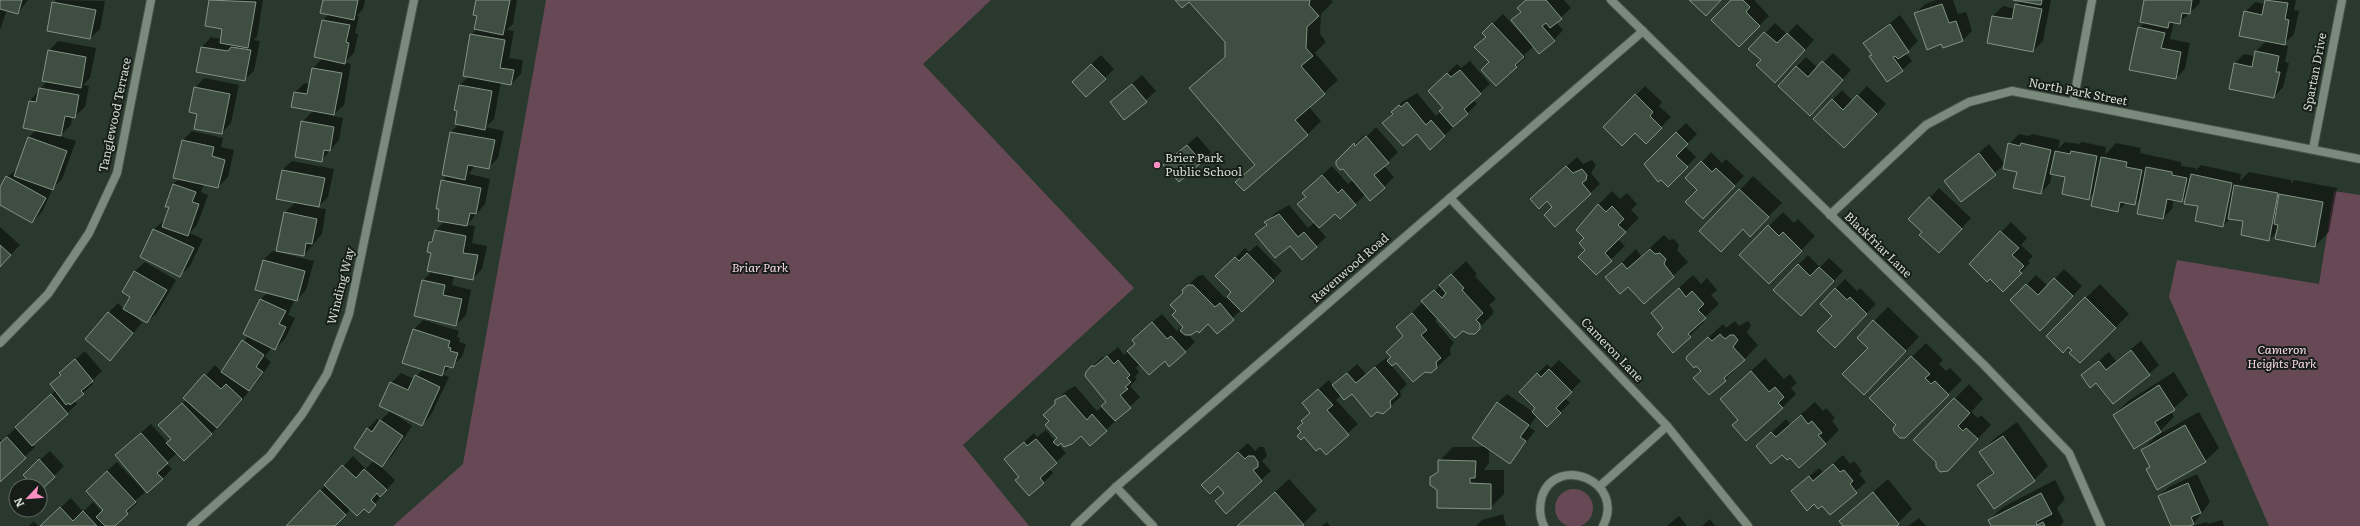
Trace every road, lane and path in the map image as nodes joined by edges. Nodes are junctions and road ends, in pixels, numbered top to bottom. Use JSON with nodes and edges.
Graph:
{"nodes":[{"id":1,"x":151,"y":0,"type":"edge"},
{"id":2,"x":414,"y":0,"type":"edge"},
{"id":3,"x":1611,"y":0,"type":"edge"},
{"id":4,"x":2092,"y":0,"type":"edge"},
{"id":5,"x":2342,"y":0,"type":"edge"},
{"id":6,"x":1643,"y":31,"type":"junction"},
{"id":7,"x":2073,"y":103,"type":"junction"},
{"id":8,"x":2313,"y":149,"type":"junction"},
{"id":9,"x":2360,"y":159,"type":"edge"},
{"id":10,"x":1450,"y":198,"type":"junction"},
{"id":11,"x":1830,"y":215,"type":"junction"},
{"id":12,"x":0,"y":343,"type":"edge"},
{"id":13,"x":1667,"y":426,"type":"junction"},
{"id":14,"x":1600,"y":486,"type":"junction"},
{"id":15,"x":1116,"y":487,"type":"junction"},
{"id":16,"x":191,"y":526,"type":"edge"},
{"id":17,"x":1075,"y":526,"type":"edge"},
{"id":18,"x":1153,"y":526,"type":"edge"},
{"id":19,"x":1544,"y":526,"type":"edge"},
{"id":20,"x":1603,"y":526,"type":"edge"},
{"id":21,"x":1748,"y":526,"type":"edge"},
{"id":22,"x":2101,"y":526,"type":"edge"}],
"edges":[{"from":1,"to":12,"type":"street","name":"Tanglewood Terrace"},
{"from":2,"to":16,"type":"street","name":"Winding Way"},
{"from":3,"to":6,"type":"street","name":"Blackfriar Lane"},
{"from":4,"to":7,"type":"street"},
{"from":5,"to":8,"type":"street","name":"Spartan Drive"},
{"from":6,"to":10,"type":"street","name":"Ravenwood Road"},
{"from":6,"to":11,"type":"street","name":"Blackfriar Lane"},
{"from":7,"to":8,"type":"street","name":"North Park Street"},
{"from":7,"to":11,"type":"street","name":"North Park Street"},
{"from":8,"to":9,"type":"street","name":"North Park Street"},
{"from":10,"to":13,"type":"street","name":"Cameron Lane"},
{"from":10,"to":15,"type":"street","name":"Ravenwood Road"},
{"from":11,"to":22,"type":"street","name":"Blackfriar Lane"},
{"from":13,"to":14,"type":"street"},
{"from":13,"to":21,"type":"street","name":"Cameron Lane"},
{"from":14,"to":19,"type":"street"},
{"from":14,"to":20,"type":"street"},
{"from":15,"to":17,"type":"street","name":"Ravenwood Road"},
{"from":15,"to":18,"type":"street"}]}
